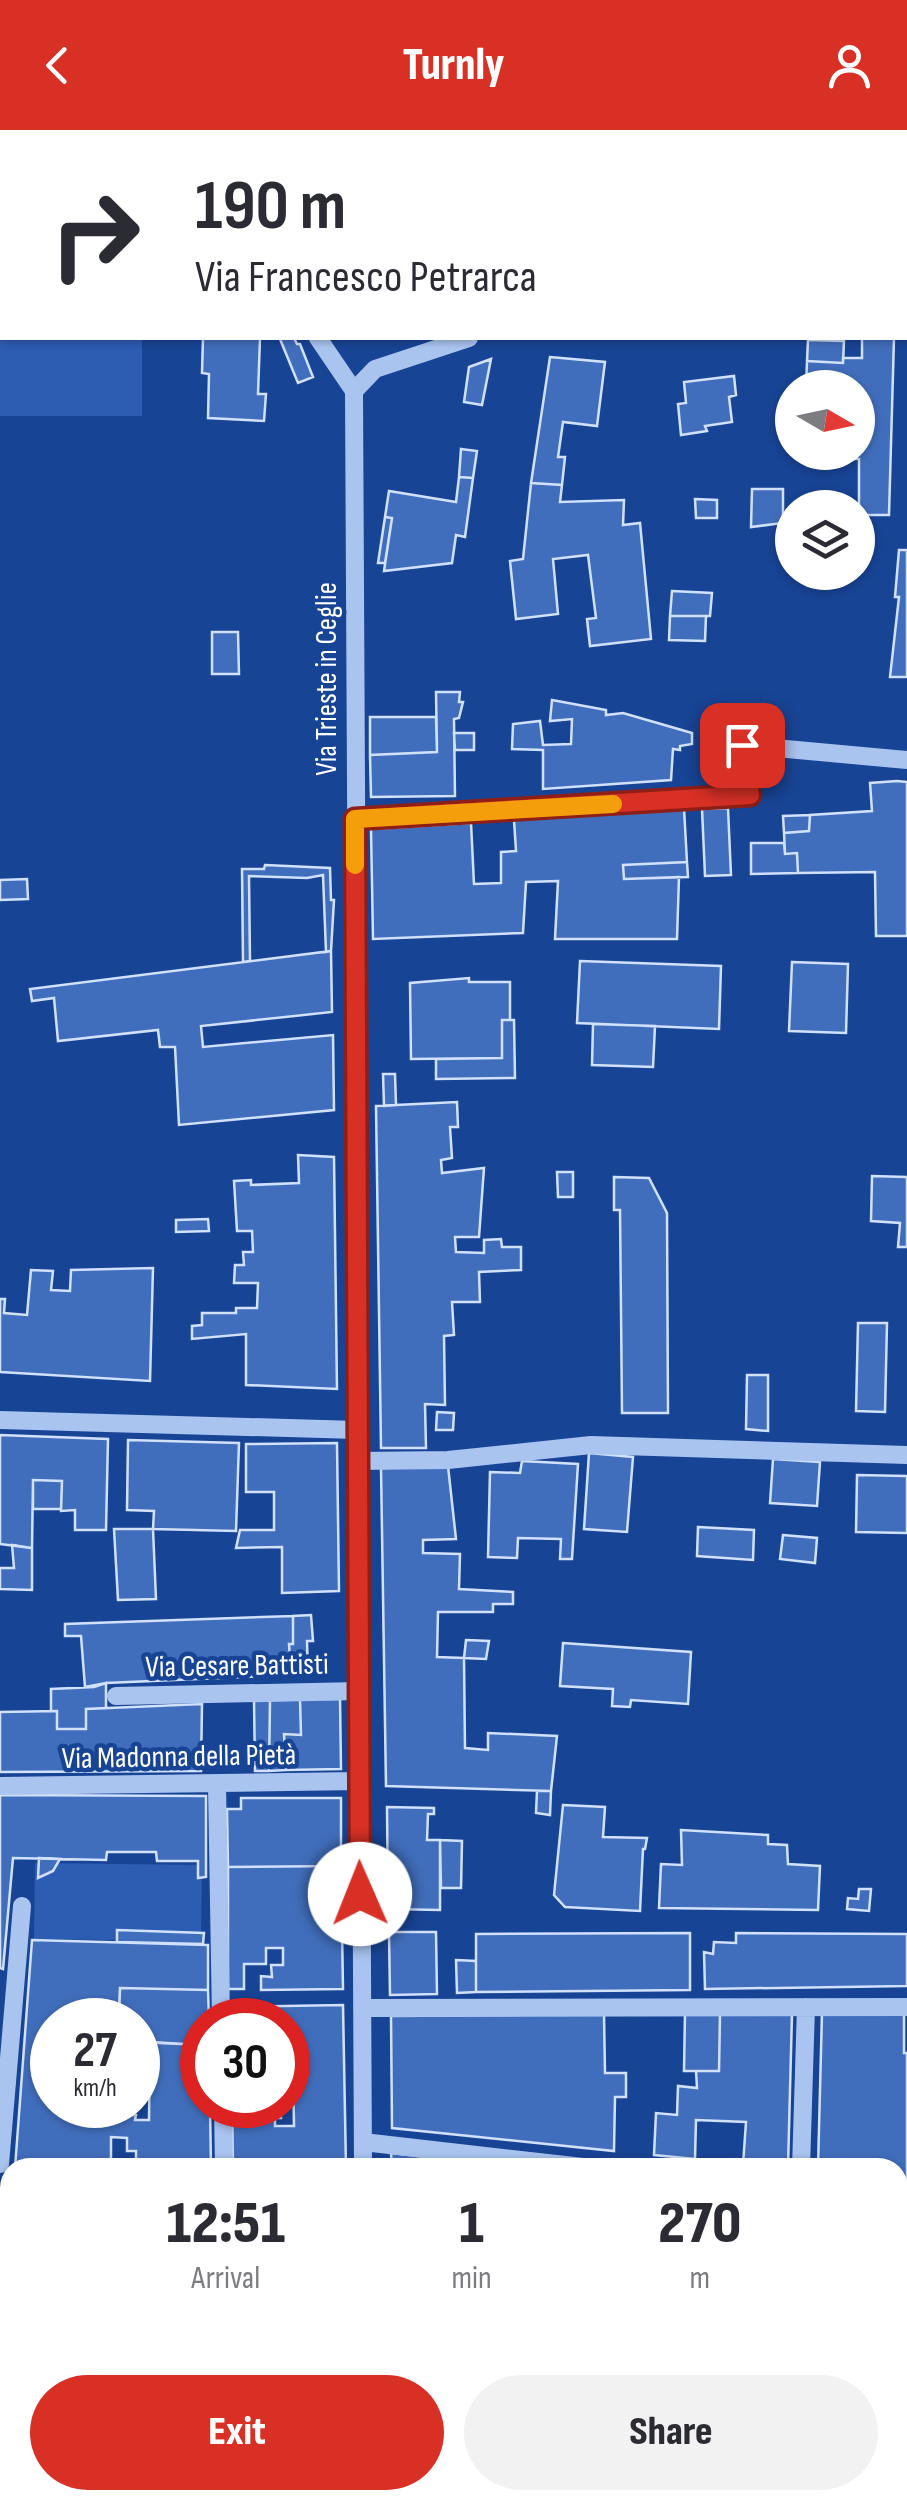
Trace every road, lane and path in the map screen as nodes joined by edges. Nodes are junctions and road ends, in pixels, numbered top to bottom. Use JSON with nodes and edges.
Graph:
{"nodes":[{"id":1,"x":319,"y":340,"type":"edge"},
{"id":2,"x":462,"y":340,"type":"edge"},
{"id":3,"x":354,"y":391,"type":"junction"},
{"id":4,"x":907,"y":760,"type":"edge"},
{"id":5,"x":355,"y":819,"type":"junction"},
{"id":6,"x":0,"y":1420,"type":"edge"},
{"id":7,"x":357,"y":1430,"type":"junction"},
{"id":8,"x":907,"y":1456,"type":"edge"},
{"id":9,"x":357,"y":1461,"type":"junction"},
{"id":10,"x":359,"y":1691,"type":"junction"},
{"id":11,"x":116,"y":1696,"type":"dead end"},
{"id":12,"x":360,"y":1781,"type":"junction"},
{"id":13,"x":217,"y":1785,"type":"junction"},
{"id":14,"x":0,"y":1786,"type":"edge"},
{"id":15,"x":22,"y":1906,"type":"dead end"},
{"id":16,"x":221,"y":1998,"type":"edge"},
{"id":17,"x":806,"y":2007,"type":"junction"},
{"id":18,"x":907,"y":2007,"type":"edge"},
{"id":19,"x":362,"y":2008,"type":"junction"},
{"id":20,"x":223,"y":2128,"type":"edge"},
{"id":21,"x":363,"y":2142,"type":"junction"},
{"id":22,"x":1,"y":2158,"type":"edge"},
{"id":23,"x":224,"y":2158,"type":"edge"},
{"id":24,"x":363,"y":2158,"type":"edge"},
{"id":25,"x":504,"y":2158,"type":"edge"},
{"id":26,"x":801,"y":2158,"type":"edge"}],
"edges":[{"from":1,"to":3,"type":"street"},
{"from":2,"to":3,"type":"street"},
{"from":3,"to":5,"type":"street","name":"Via Trieste in Ceglie"},
{"from":4,"to":5,"type":"street"},
{"from":5,"to":7,"type":"street","name":"Via Trieste in Ceglie"},
{"from":6,"to":7,"type":"street"},
{"from":7,"to":9,"type":"street","name":"Via Trieste in Ceglie"},
{"from":8,"to":9,"type":"street"},
{"from":9,"to":10,"type":"street","name":"Via Trieste in Ceglie"},
{"from":10,"to":11,"type":"street","name":"Via Cesare Battisti"},
{"from":10,"to":12,"type":"street","name":"Via Trieste in Ceglie"},
{"from":12,"to":13,"type":"street","name":"Via Madonna della Pietà"},
{"from":12,"to":19,"type":"street","name":"Via Trieste in Ceglie"},
{"from":13,"to":14,"type":"street","name":"Via Madonna della Pietà"},
{"from":13,"to":16,"type":"street"},
{"from":15,"to":22,"type":"street"},
{"from":17,"to":18,"type":"street"},
{"from":17,"to":19,"type":"street"},
{"from":17,"to":26,"type":"street"},
{"from":19,"to":21,"type":"street","name":"Via Trieste in Ceglie"},
{"from":20,"to":23,"type":"street"},
{"from":21,"to":24,"type":"street","name":"Via Trieste in Ceglie"},
{"from":21,"to":25,"type":"street"}]}
